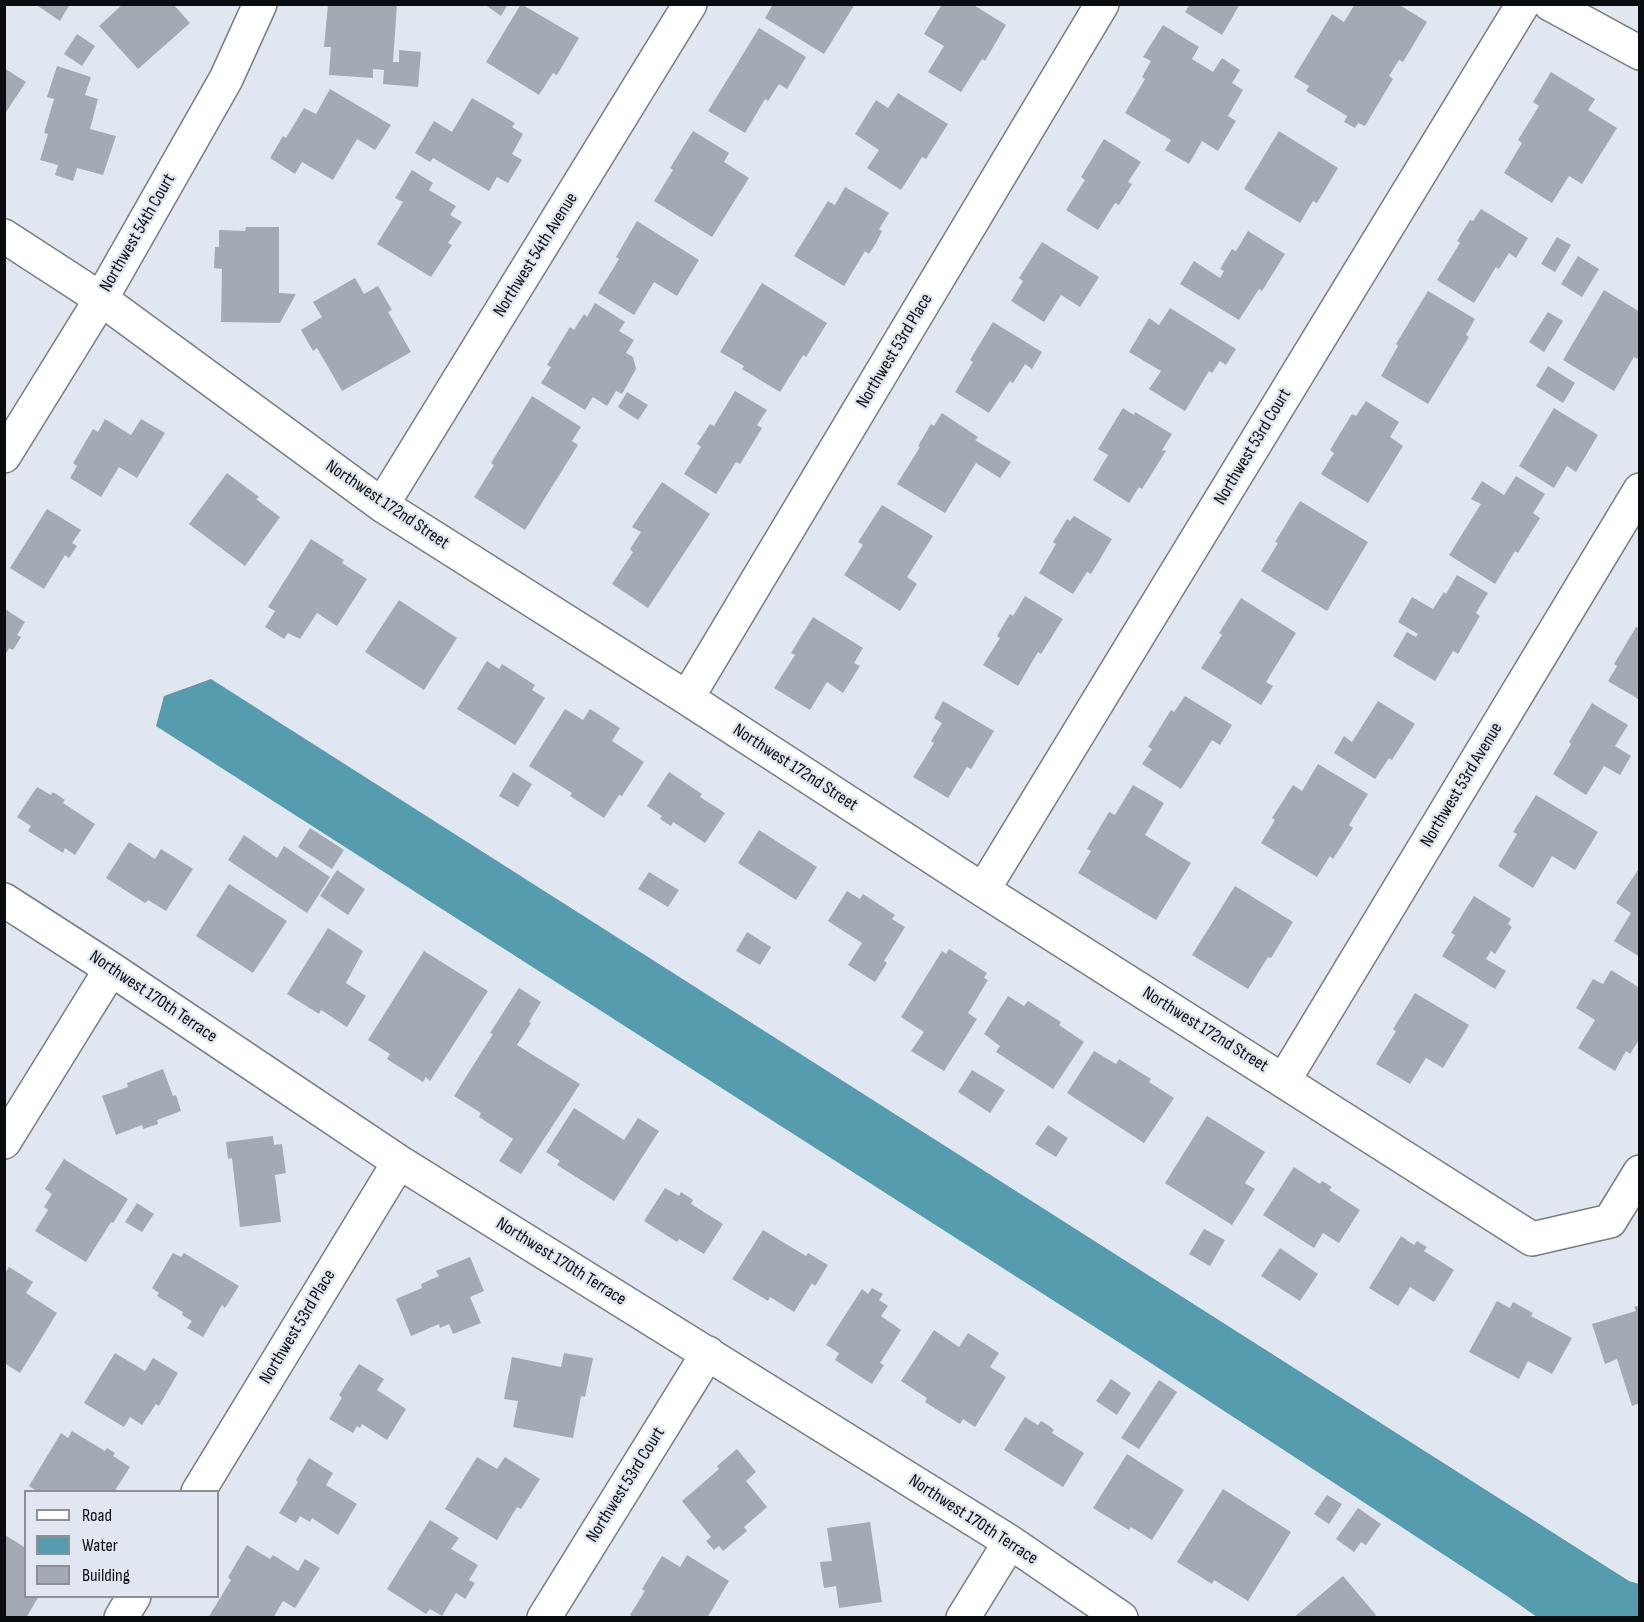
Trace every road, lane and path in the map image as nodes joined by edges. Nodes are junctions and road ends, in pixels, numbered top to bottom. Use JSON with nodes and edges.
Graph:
{"nodes":[{"id":1,"x":260,"y":4,"type":"edge"},
{"id":2,"x":690,"y":4,"type":"edge"},
{"id":3,"x":1102,"y":4,"type":"edge"},
{"id":4,"x":1523,"y":4,"type":"edge"},
{"id":5,"x":1550,"y":4,"type":"edge"},
{"id":6,"x":1640,"y":53,"type":"edge"},
{"id":7,"x":4,"y":236,"type":"edge"},
{"id":8,"x":101,"y":298,"type":"junction"},
{"id":9,"x":4,"y":456,"type":"edge"},
{"id":10,"x":1640,"y":490,"type":"edge"},
{"id":11,"x":382,"y":505,"type":"junction"},
{"id":12,"x":687,"y":698,"type":"junction"},
{"id":13,"x":983,"y":890,"type":"junction"},
{"id":14,"x":4,"y":900,"type":"edge"},
{"id":15,"x":111,"y":969,"type":"junction"},
{"id":16,"x":1284,"y":1080,"type":"junction"},
{"id":17,"x":4,"y":1142,"type":"edge"},
{"id":18,"x":399,"y":1162,"type":"junction"},
{"id":19,"x":1640,"y":1172,"type":"edge"},
{"id":20,"x":708,"y":1353,"type":"junction"},
{"id":21,"x":199,"y":1490,"type":"edge"},
{"id":22,"x":1010,"y":1542,"type":"junction"},
{"id":23,"x":133,"y":1598,"type":"edge"},
{"id":24,"x":121,"y":1617,"type":"edge"},
{"id":25,"x":544,"y":1617,"type":"edge"},
{"id":26,"x":963,"y":1617,"type":"edge"},
{"id":27,"x":1121,"y":1617,"type":"edge"}],
"edges":[{"from":1,"to":8,"type":"street","name":"Northwest 54th Court"},
{"from":2,"to":11,"type":"street","name":"Northwest 54th Avenue"},
{"from":3,"to":12,"type":"street","name":"Northwest 53rd Place"},
{"from":4,"to":13,"type":"street","name":"Northwest 53rd Court"},
{"from":5,"to":6,"type":"street"},
{"from":7,"to":8,"type":"street","name":"Northwest 172nd Street"},
{"from":8,"to":9,"type":"street","name":"Northwest 54th Court"},
{"from":8,"to":11,"type":"street","name":"Northwest 172nd Street"},
{"from":10,"to":16,"type":"street","name":"Northwest 53rd Avenue"},
{"from":11,"to":12,"type":"street","name":"Northwest 172nd Street"},
{"from":12,"to":13,"type":"street","name":"Northwest 172nd Street"},
{"from":13,"to":16,"type":"street","name":"Northwest 172nd Street"},
{"from":14,"to":15,"type":"street","name":"Northwest 170th Terrace"},
{"from":15,"to":17,"type":"street"},
{"from":15,"to":18,"type":"street","name":"Northwest 170th Terrace"},
{"from":16,"to":19,"type":"street","name":"Northwest 172nd Street"},
{"from":18,"to":20,"type":"street","name":"Northwest 170th Terrace"},
{"from":18,"to":21,"type":"street","name":"Northwest 53rd Place"},
{"from":20,"to":22,"type":"street","name":"Northwest 170th Terrace"},
{"from":20,"to":25,"type":"street","name":"Northwest 53rd Court"},
{"from":22,"to":26,"type":"street"},
{"from":22,"to":27,"type":"street","name":"Northwest 170th Terrace"},
{"from":23,"to":24,"type":"street"}]}
